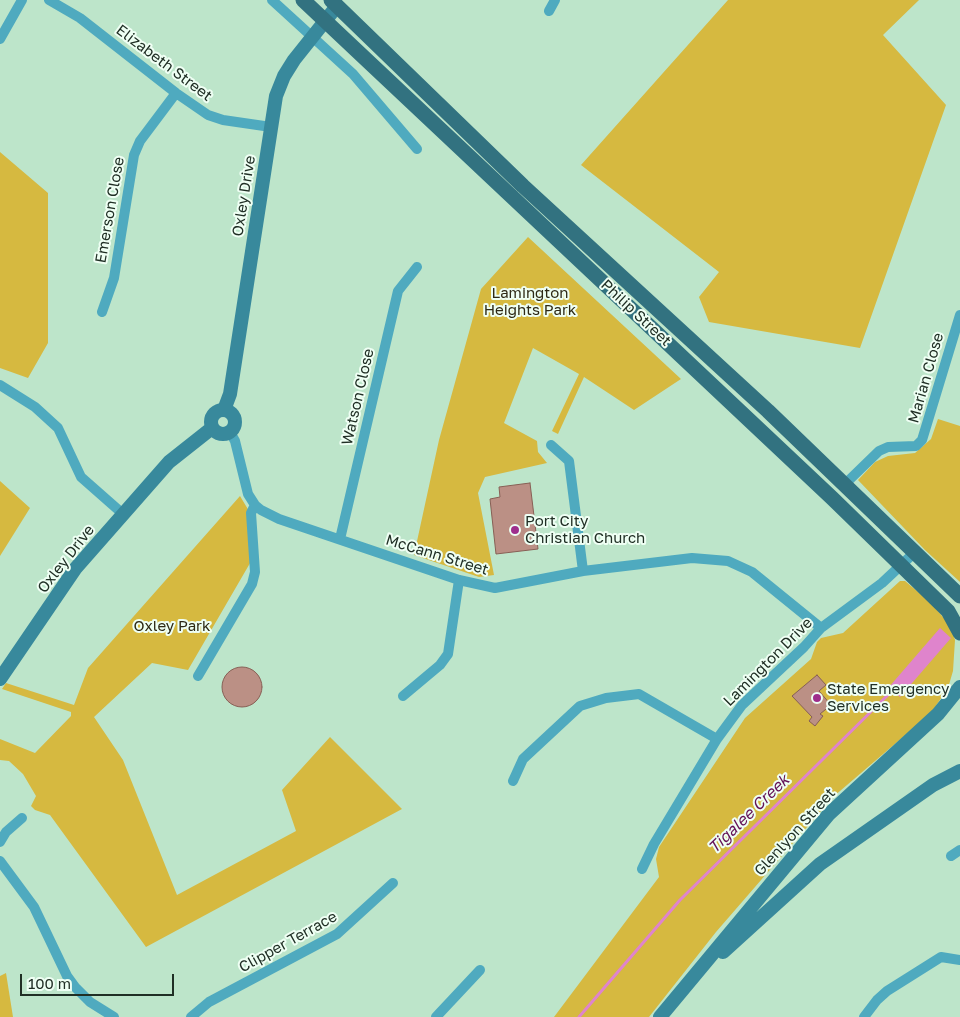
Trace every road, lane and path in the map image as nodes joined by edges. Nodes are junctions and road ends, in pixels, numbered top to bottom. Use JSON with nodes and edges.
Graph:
{"nodes":[{"id":1,"x":22,"y":0,"type":"edge"},
{"id":2,"x":49,"y":0,"type":"edge"},
{"id":3,"x":272,"y":0,"type":"edge"},
{"id":4,"x":303,"y":0,"type":"edge"},
{"id":5,"x":555,"y":0,"type":"edge"},
{"id":6,"x":334,"y":3,"type":"edge"},
{"id":7,"x":549,"y":11,"type":"dead end"},
{"id":8,"x":324,"y":20,"type":"junction"},
{"id":9,"x":312,"y":35,"type":"junction"},
{"id":10,"x":0,"y":39,"type":"edge"},
{"id":11,"x":176,"y":94,"type":"junction"},
{"id":12,"x":271,"y":127,"type":"junction"},
{"id":13,"x":417,"y":149,"type":"dead end"},
{"id":14,"x":417,"y":267,"type":"dead end"},
{"id":15,"x":102,"y":312,"type":"dead end"},
{"id":16,"x":960,"y":315,"type":"edge"},
{"id":17,"x":0,"y":385,"type":"edge"},
{"id":18,"x":224,"y":410,"type":"junction"},
{"id":19,"x":212,"y":428,"type":"junction"},
{"id":20,"x":230,"y":432,"type":"junction"},
{"id":21,"x":551,"y":445,"type":"dead end"},
{"id":22,"x":844,"y":485,"type":"junction"},
{"id":23,"x":255,"y":505,"type":"junction"},
{"id":24,"x":123,"y":514,"type":"junction"},
{"id":25,"x":340,"y":539,"type":"junction"},
{"id":26,"x":914,"y":553,"type":"junction"},
{"id":27,"x":901,"y":566,"type":"junction"},
{"id":28,"x":583,"y":571,"type":"junction"},
{"id":29,"x":458,"y":580,"type":"junction"},
{"id":30,"x":960,"y":596,"type":"edge"},
{"id":31,"x":821,"y":628,"type":"junction"},
{"id":32,"x":960,"y":633,"type":"edge"},
{"id":33,"x":198,"y":676,"type":"dead end"},
{"id":34,"x":0,"y":679,"type":"edge"},
{"id":35,"x":960,"y":687,"type":"edge"},
{"id":36,"x":403,"y":696,"type":"dead end"},
{"id":37,"x":718,"y":739,"type":"junction"},
{"id":38,"x":960,"y":771,"type":"edge"},
{"id":39,"x":513,"y":781,"type":"dead end"},
{"id":40,"x":22,"y":818,"type":"dead end"},
{"id":41,"x":0,"y":842,"type":"edge"},
{"id":42,"x":960,"y":850,"type":"edge"},
{"id":43,"x":951,"y":856,"type":"dead end"},
{"id":44,"x":0,"y":861,"type":"edge"},
{"id":45,"x":642,"y":869,"type":"dead end"},
{"id":46,"x":392,"y":883,"type":"dead end"},
{"id":47,"x":960,"y":960,"type":"edge"},
{"id":48,"x":480,"y":970,"type":"dead end"},
{"id":49,"x":684,"y":987,"type":"junction"},
{"id":50,"x":114,"y":1017,"type":"edge"},
{"id":51,"x":191,"y":1017,"type":"edge"},
{"id":52,"x":436,"y":1017,"type":"edge"},
{"id":53,"x":660,"y":1017,"type":"edge"},
{"id":54,"x":864,"y":1017,"type":"edge"}],
"edges":[{"from":1,"to":10,"type":"street"},
{"from":2,"to":11,"type":"street","name":"Elizabeth Street"},
{"from":3,"to":9,"type":"street"},
{"from":4,"to":8,"type":"main road","name":"Philip Street"},
{"from":5,"to":7,"type":"street"},
{"from":6,"to":8,"type":"street","name":"Oxley Drive"},
{"from":6,"to":22,"type":"main road","name":"Philip Street"},
{"from":8,"to":9,"type":"street","name":"Oxley Drive"},
{"from":8,"to":27,"type":"main road","name":"Philip Street"},
{"from":9,"to":12,"type":"street","name":"Oxley Drive"},
{"from":9,"to":13,"type":"street"},
{"from":11,"to":12,"type":"street","name":"Elizabeth Street"},
{"from":11,"to":15,"type":"street","name":"Emerson Close"},
{"from":12,"to":18,"type":"street","name":"Oxley Drive"},
{"from":14,"to":25,"type":"street","name":"Watson Close"},
{"from":16,"to":22,"type":"street","name":"Marian Close"},
{"from":17,"to":24,"type":"street"},
{"from":18,"to":19,"type":"street"},
{"from":18,"to":20,"type":"street"},
{"from":19,"to":20,"type":"street"},
{"from":19,"to":24,"type":"street","name":"Oxley Drive"},
{"from":20,"to":23,"type":"street"},
{"from":21,"to":28,"type":"street"},
{"from":22,"to":26,"type":"main road","name":"Philip Street"},
{"from":23,"to":25,"type":"street","name":"McCann Street"},
{"from":23,"to":33,"type":"street"},
{"from":24,"to":34,"type":"street","name":"Oxley Drive"},
{"from":25,"to":29,"type":"street","name":"McCann Street"},
{"from":26,"to":27,"type":"street","name":"Lamington Drive"},
{"from":26,"to":30,"type":"main road","name":"Philip Street"},
{"from":27,"to":31,"type":"street","name":"Lamington Drive"},
{"from":27,"to":32,"type":"main road","name":"Philip Street"},
{"from":28,"to":29,"type":"street","name":"McCann Street"},
{"from":28,"to":31,"type":"street","name":"McCann Street"},
{"from":29,"to":36,"type":"street"},
{"from":31,"to":37,"type":"street","name":"Lamington Drive"},
{"from":35,"to":49,"type":"street","name":"Glenlyon Street"},
{"from":37,"to":39,"type":"street"},
{"from":37,"to":45,"type":"street","name":"Lamington Drive"},
{"from":38,"to":49,"type":"street","name":"Glenlyon Street"},
{"from":40,"to":41,"type":"street"},
{"from":42,"to":43,"type":"street"},
{"from":44,"to":50,"type":"street"},
{"from":46,"to":51,"type":"street","name":"Clipper Terrace"},
{"from":47,"to":54,"type":"street"},
{"from":48,"to":52,"type":"street"},
{"from":49,"to":53,"type":"street","name":"Glenlyon Street"}]}
